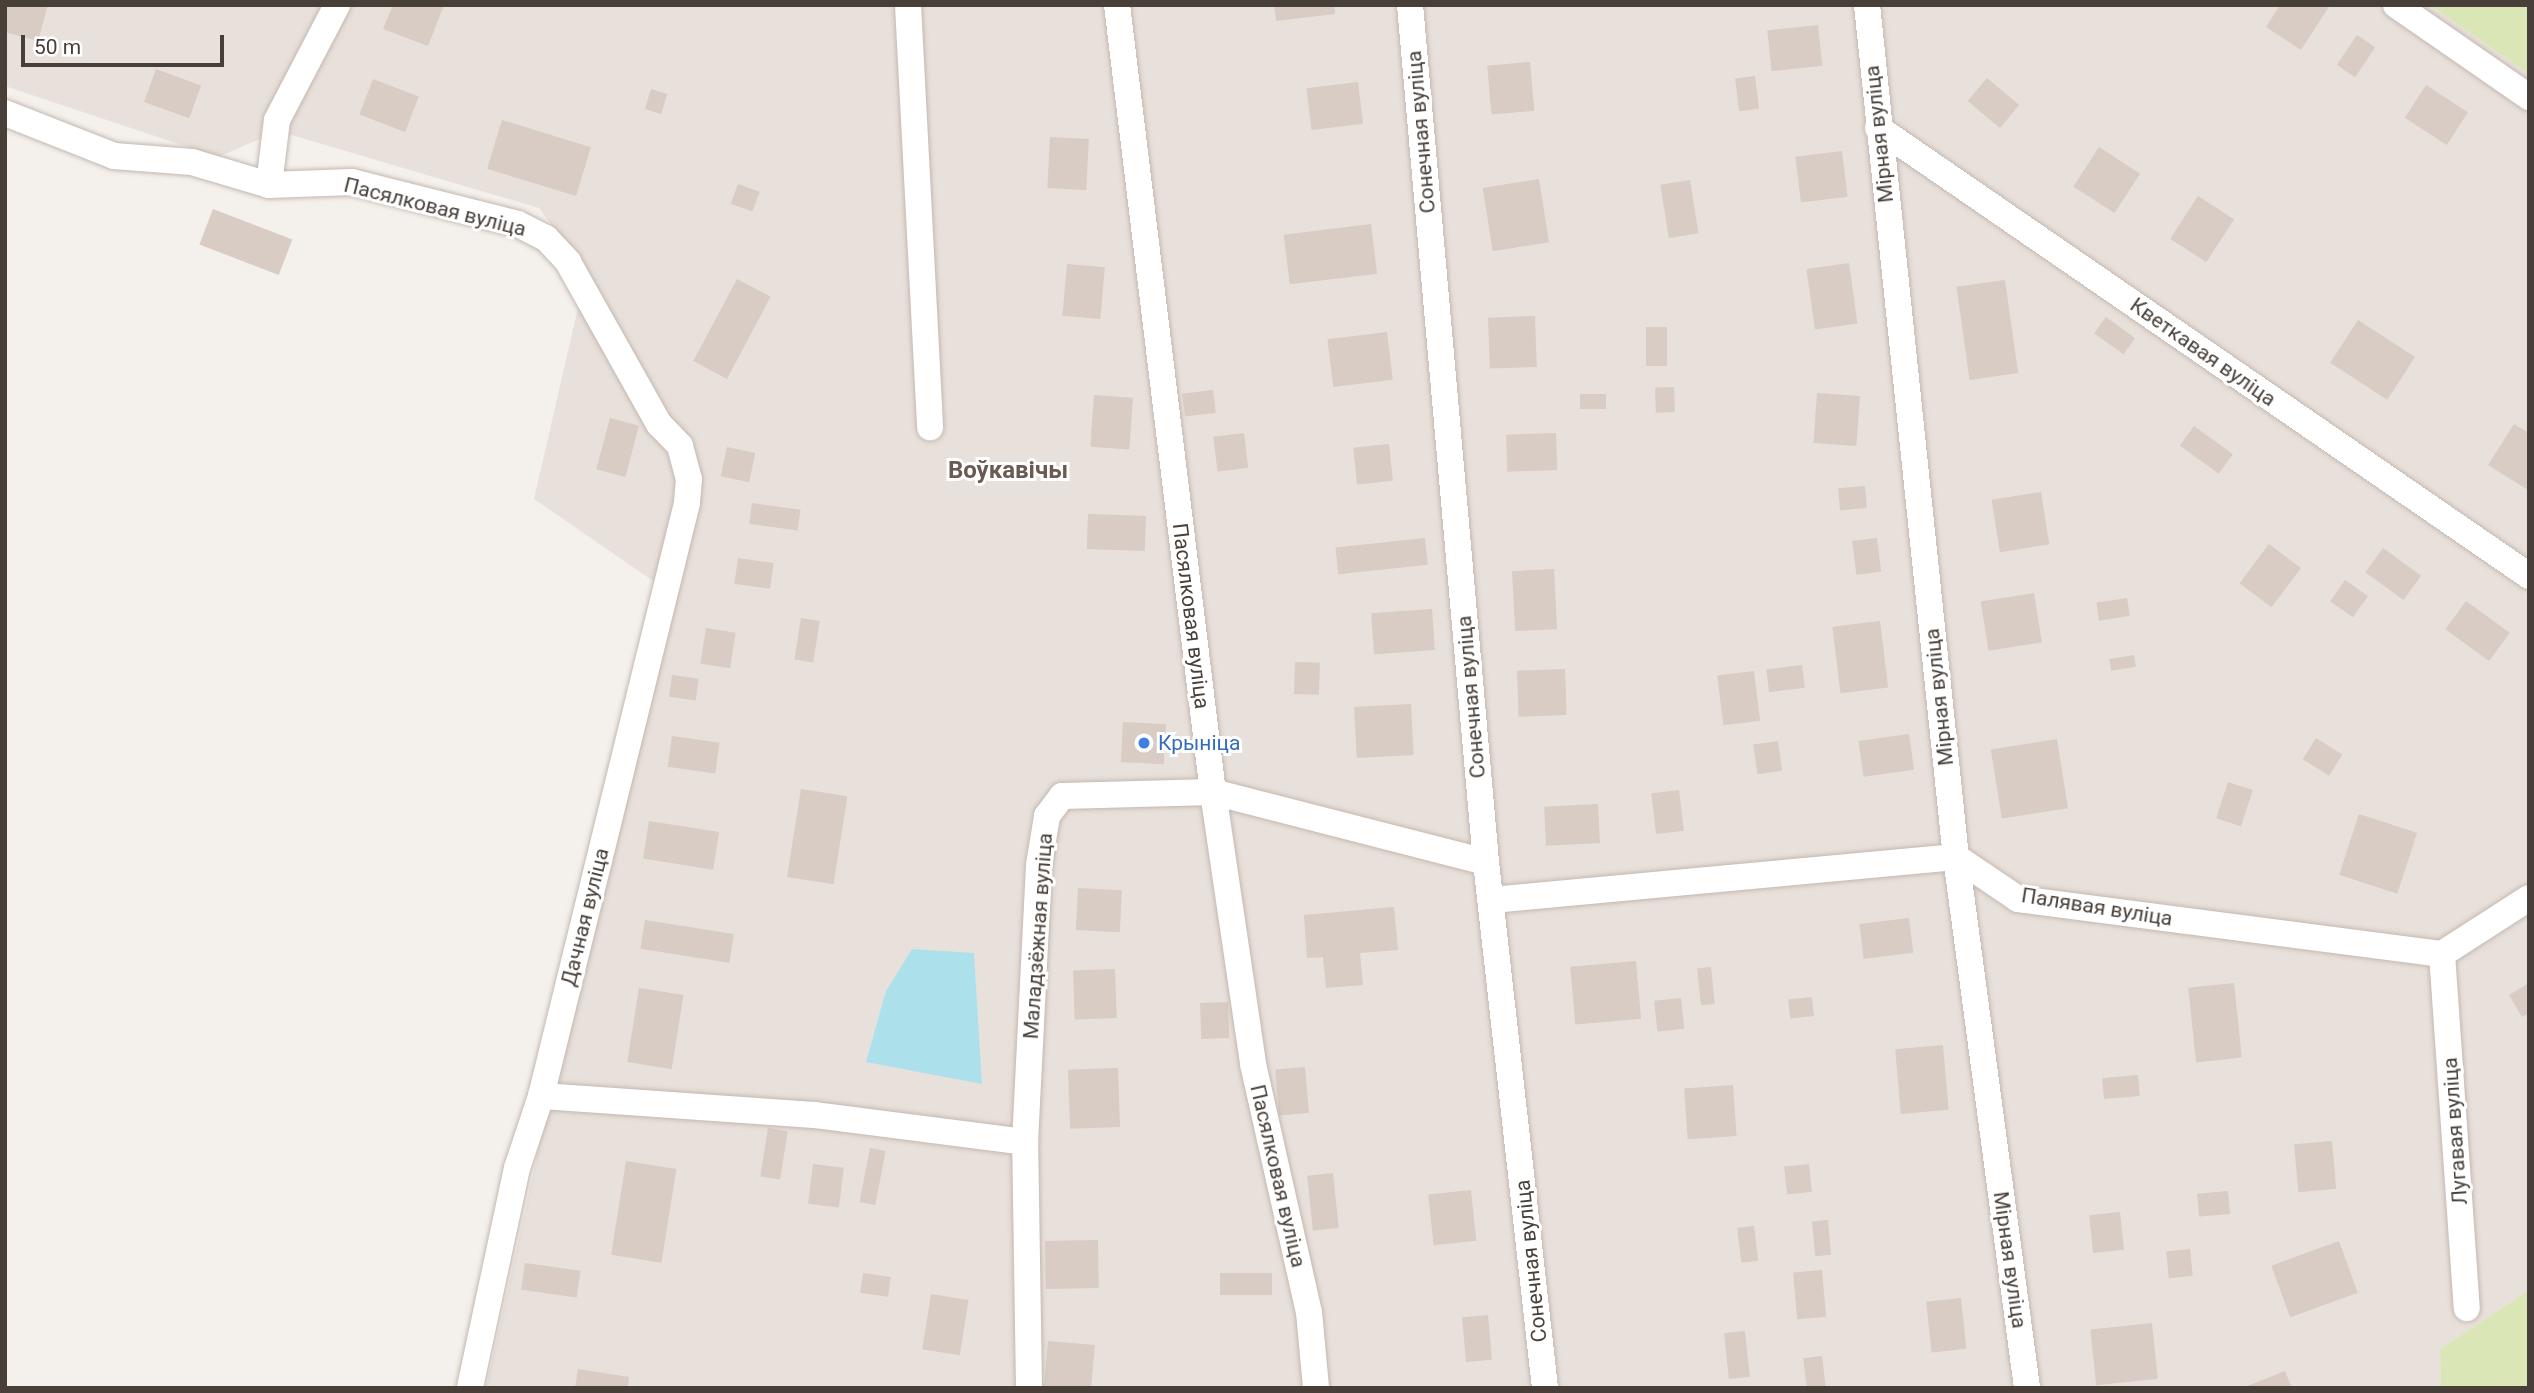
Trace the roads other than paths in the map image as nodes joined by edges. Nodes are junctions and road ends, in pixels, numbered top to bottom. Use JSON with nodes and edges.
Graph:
{"nodes":[{"id":1,"x":337,"y":5,"type":"edge"},
{"id":2,"x":908,"y":5,"type":"edge"},
{"id":3,"x":1117,"y":5,"type":"edge"},
{"id":4,"x":1410,"y":5,"type":"edge"},
{"id":5,"x":1867,"y":5,"type":"edge"},
{"id":6,"x":2396,"y":5,"type":"edge"},
{"id":7,"x":2529,"y":97,"type":"edge"},
{"id":8,"x":5,"y":113,"type":"edge"},
{"id":9,"x":1878,"y":128,"type":"junction"},
{"id":10,"x":269,"y":185,"type":"junction"},
{"id":11,"x":930,"y":427,"type":"dead end"},
{"id":12,"x":680,"y":446,"type":"joint"},
{"id":13,"x":2529,"y":576,"type":"edge"},
{"id":14,"x":1213,"y":792,"type":"junction"},
{"id":15,"x":1956,"y":858,"type":"junction"},
{"id":16,"x":1486,"y":862,"type":"junction"},
{"id":17,"x":2529,"y":898,"type":"edge"},
{"id":18,"x":1492,"y":901,"type":"junction"},
{"id":19,"x":2442,"y":954,"type":"junction"},
{"id":20,"x":541,"y":1096,"type":"junction"},
{"id":21,"x":1025,"y":1142,"type":"junction"},
{"id":22,"x":2467,"y":1308,"type":"dead end"},
{"id":23,"x":470,"y":1388,"type":"edge"},
{"id":24,"x":1029,"y":1388,"type":"edge"},
{"id":25,"x":1316,"y":1388,"type":"edge"},
{"id":26,"x":1545,"y":1388,"type":"edge"},
{"id":27,"x":2027,"y":1388,"type":"edge"}],
"edges":[{"from":1,"to":10,"type":"street"},
{"from":2,"to":11,"type":"street"},
{"from":3,"to":14,"type":"street","name":"Пасялковая вуліца"},
{"from":4,"to":16,"type":"street","name":"Сонечная вуліца"},
{"from":5,"to":9,"type":"street","name":"Мірная вуліца"},
{"from":6,"to":7,"type":"street"},
{"from":8,"to":10,"type":"street","name":"Пасялковая вуліца"},
{"from":9,"to":13,"type":"street","name":"Кветкавая вуліца"},
{"from":9,"to":15,"type":"street","name":"Мірная вуліца"},
{"from":10,"to":12,"type":"street","name":"Пасялковая вуліца"},
{"from":12,"to":20,"type":"street","name":"Дачная вуліца"},
{"from":14,"to":16,"type":"street","name":"Маладзёжная вуліца"},
{"from":14,"to":21,"type":"street","name":"Маладзёжная вуліца"},
{"from":14,"to":25,"type":"street","name":"Пасялковая вуліца"},
{"from":15,"to":18,"type":"street"},
{"from":15,"to":19,"type":"street","name":"Палявая вуліца"},
{"from":15,"to":27,"type":"street","name":"Мірная вуліца"},
{"from":16,"to":18,"type":"street","name":"Сонечная вуліца"},
{"from":17,"to":19,"type":"street"},
{"from":18,"to":26,"type":"street","name":"Сонечная вуліца"},
{"from":19,"to":22,"type":"street","name":"Лугавая вуліца"},
{"from":20,"to":21,"type":"street"},
{"from":20,"to":23,"type":"street","name":"Дачная вуліца"},
{"from":21,"to":24,"type":"street","name":"Маладзёжная вуліца"}]}
